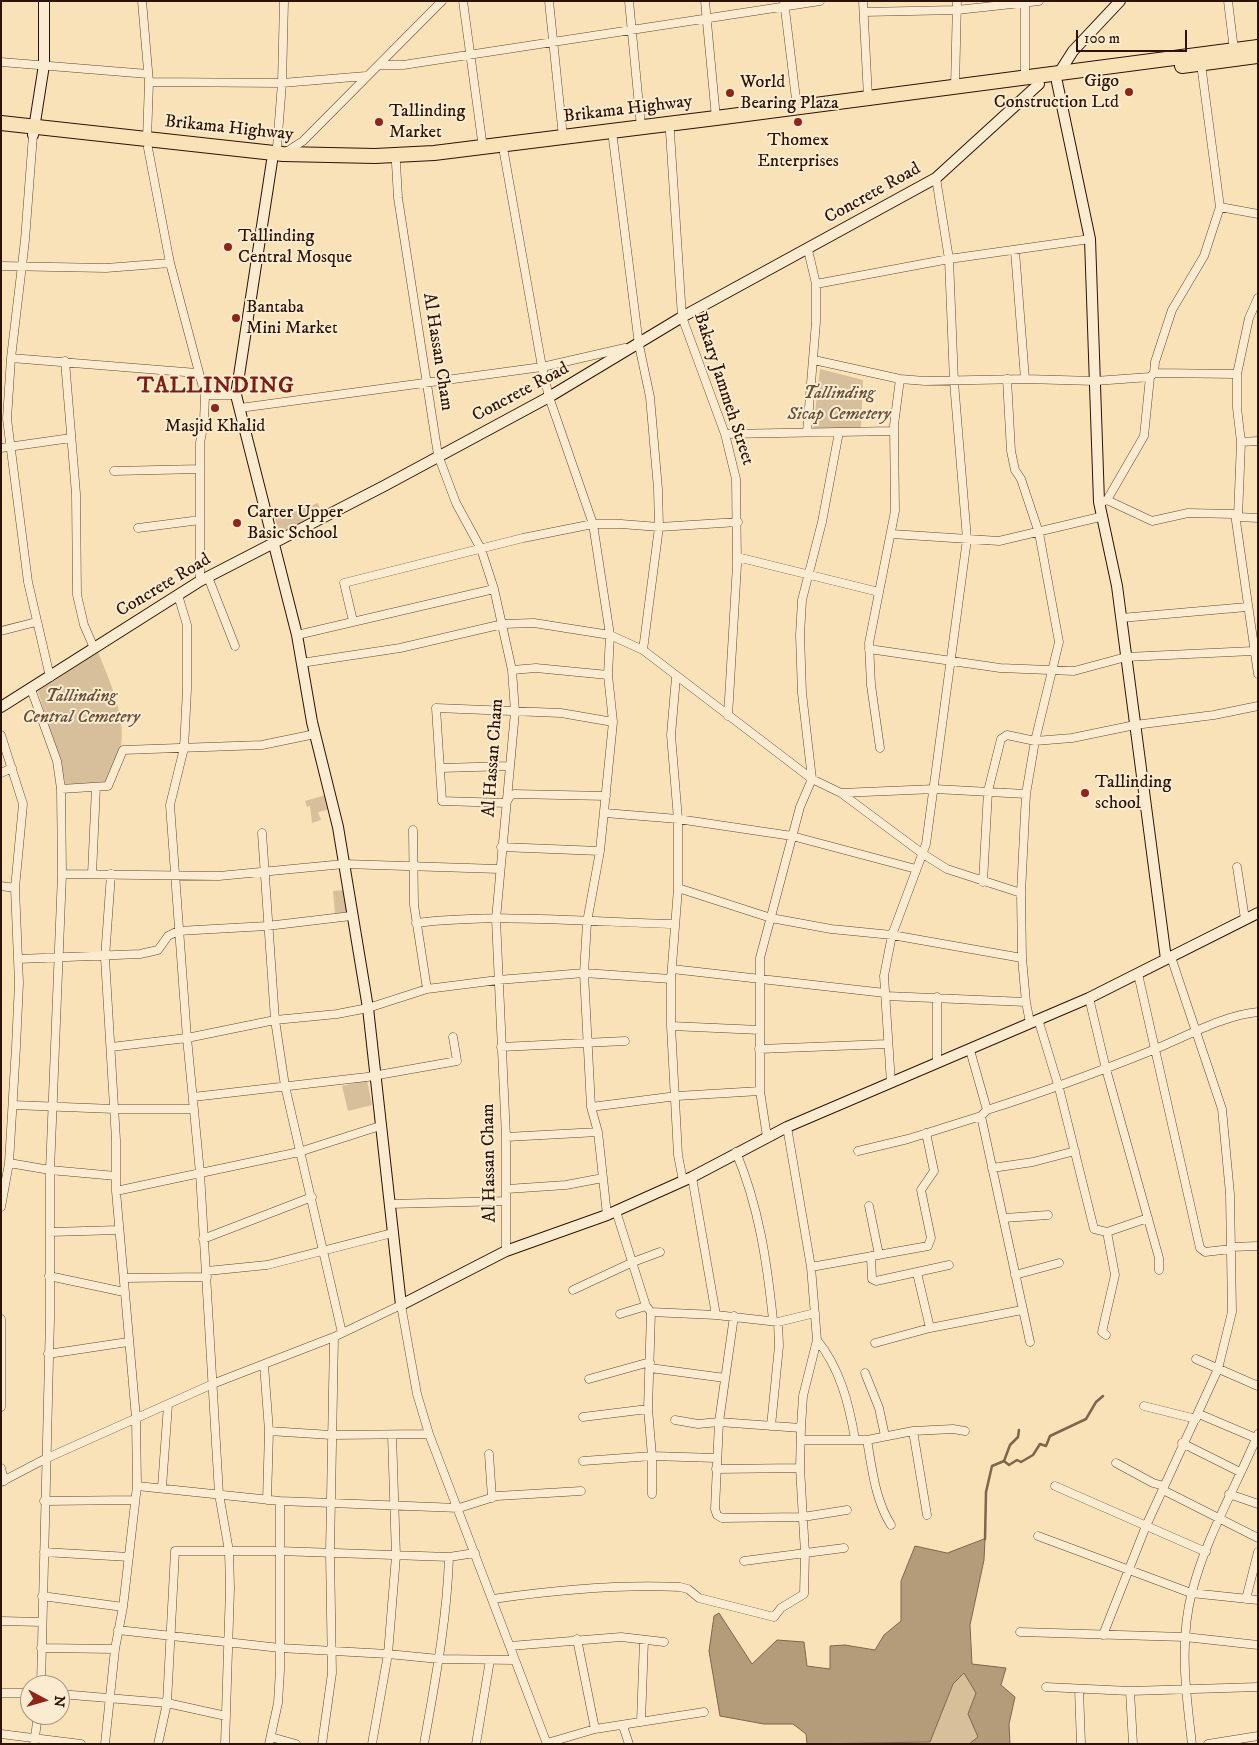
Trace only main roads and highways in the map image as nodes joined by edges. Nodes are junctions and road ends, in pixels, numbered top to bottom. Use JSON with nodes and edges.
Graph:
{"nodes":[{"id":1,"x":1258,"y":47,"type":"edge"},
{"id":2,"x":1258,"y":56,"type":"edge"},
{"id":3,"x":1127,"y":68,"type":"junction"},
{"id":4,"x":1058,"y":77,"type":"junction"},
{"id":5,"x":1,"y":123,"type":"edge"},
{"id":6,"x":34,"y":131,"type":"junction"},
{"id":7,"x":1,"y":132,"type":"edge"},
{"id":8,"x":276,"y":156,"type":"junction"}],
"edges":[{"from":1,"to":3,"type":"highway","name":"Brikama Highway"},
{"from":2,"to":3,"type":"highway","name":"Brikama Highway"},
{"from":3,"to":4,"type":"highway","name":"Brikama Highway"},
{"from":4,"to":8,"type":"highway","name":"Brikama Highway"},
{"from":4,"to":8,"type":"highway","name":"Brikama Highway"},
{"from":5,"to":6,"type":"highway","name":"Brikama Highway"},
{"from":6,"to":7,"type":"highway","name":"Brikama Highway"},
{"from":6,"to":8,"type":"highway","name":"Brikama Highway"}]}
